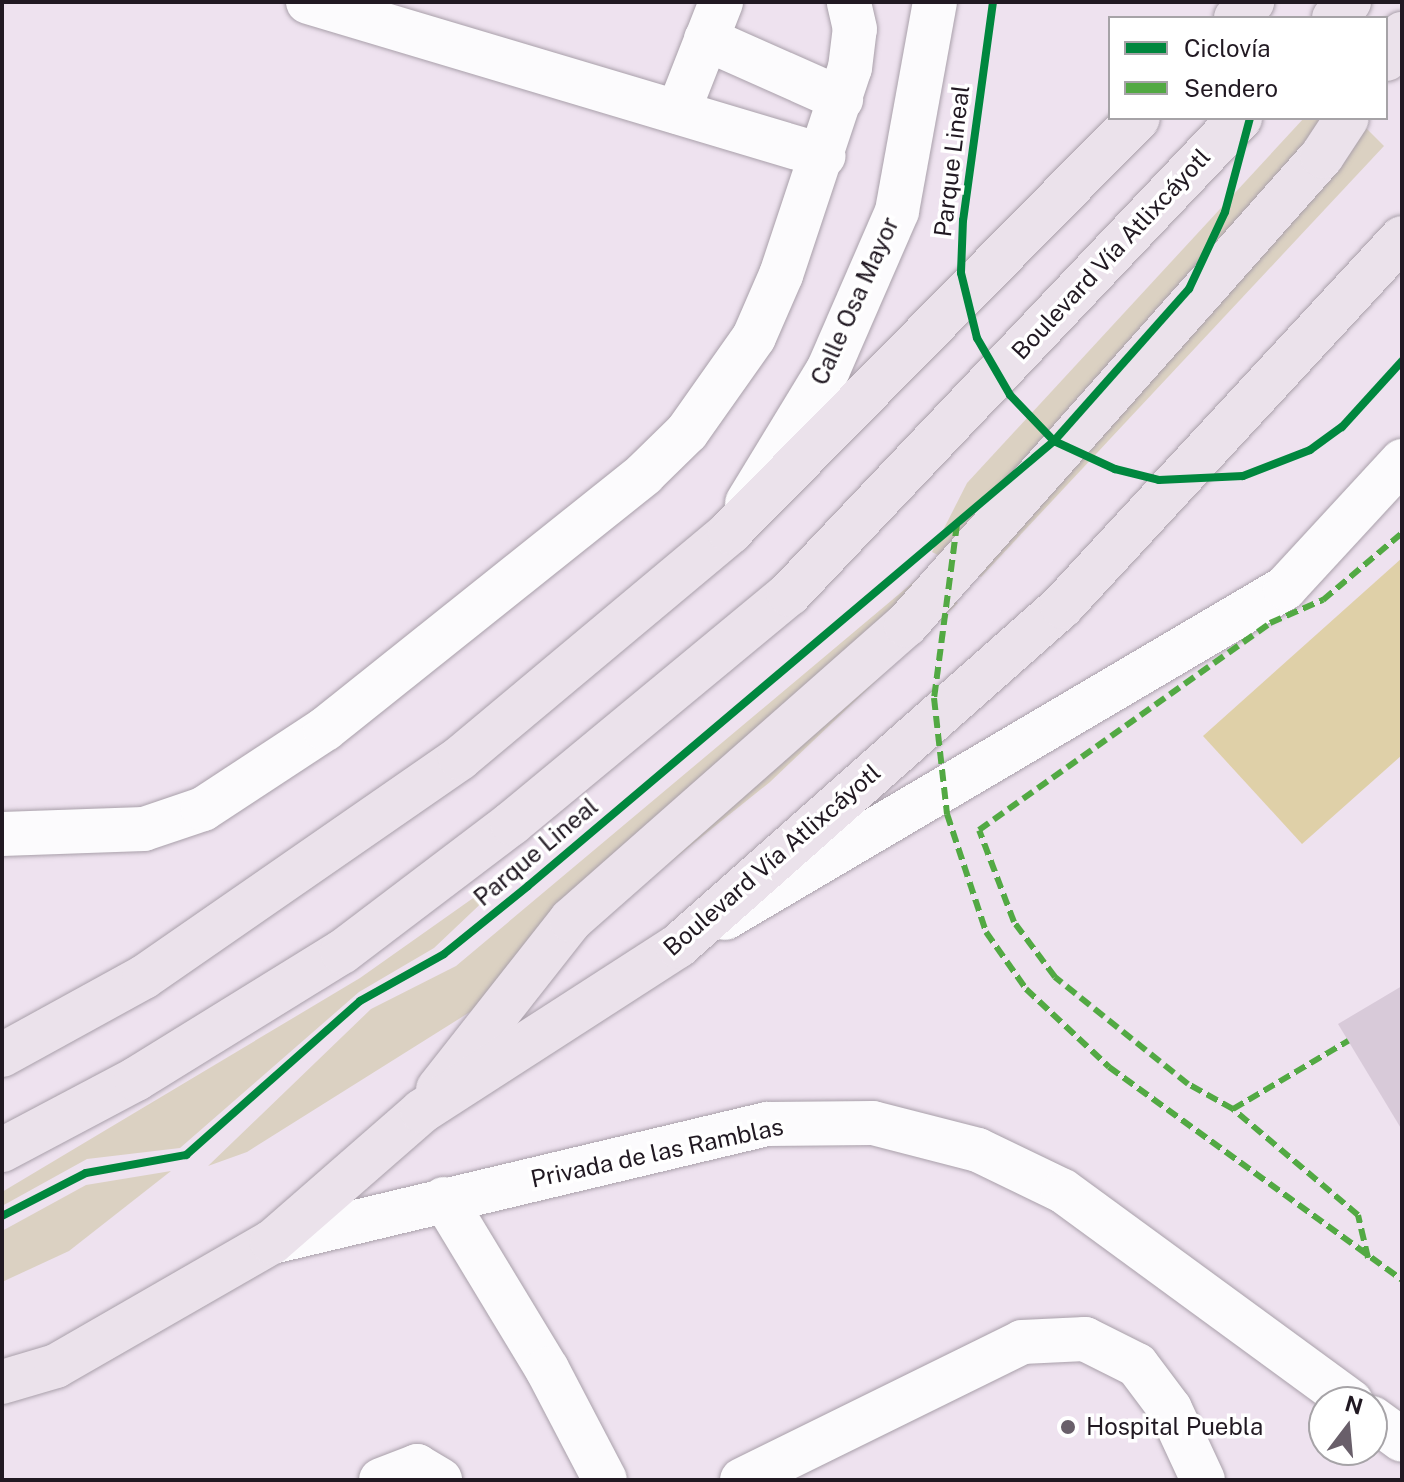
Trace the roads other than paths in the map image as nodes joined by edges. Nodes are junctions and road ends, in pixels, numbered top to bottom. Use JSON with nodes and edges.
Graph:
{"nodes":[{"id":1,"x":308,"y":2,"type":"edge"},
{"id":2,"x":849,"y":2,"type":"edge"},
{"id":3,"x":935,"y":2,"type":"edge"},
{"id":4,"x":714,"y":21,"type":"edge"},
{"id":5,"x":1402,"y":34,"type":"edge"},
{"id":6,"x":1388,"y":56,"type":"edge"},
{"id":7,"x":841,"y":99,"type":"junction"},
{"id":8,"x":678,"y":112,"type":"junction"},
{"id":9,"x":1136,"y":120,"type":"edge"},
{"id":10,"x":1238,"y":120,"type":"edge"},
{"id":11,"x":1346,"y":120,"type":"edge"},
{"id":12,"x":824,"y":156,"type":"junction"},
{"id":13,"x":1402,"y":238,"type":"edge"},
{"id":14,"x":1402,"y":461,"type":"edge"},
{"id":15,"x":730,"y":532,"type":"junction"},
{"id":16,"x":2,"y":834,"type":"edge"},
{"id":17,"x":678,"y":946,"type":"junction"},
{"id":18,"x":2,"y":1055,"type":"edge"},
{"id":19,"x":422,"y":1111,"type":"junction"},
{"id":20,"x":2,"y":1150,"type":"edge"},
{"id":21,"x":444,"y":1199,"type":"junction"},
{"id":22,"x":272,"y":1242,"type":"junction"},
{"id":23,"x":56,"y":1366,"type":"junction"},
{"id":24,"x":2,"y":1382,"type":"edge"},
{"id":25,"x":1329,"y":1386,"type":"edge"},
{"id":26,"x":2,"y":1401,"type":"edge"},
{"id":27,"x":381,"y":1480,"type":"edge"},
{"id":28,"x":440,"y":1480,"type":"edge"},
{"id":29,"x":605,"y":1480,"type":"edge"},
{"id":30,"x":742,"y":1480,"type":"edge"},
{"id":31,"x":1203,"y":1480,"type":"edge"}],
"edges":[{"from":1,"to":8,"type":"street"},
{"from":2,"to":7,"type":"street"},
{"from":3,"to":15,"type":"street","name":"Calle Osa Mayor"},
{"from":4,"to":7,"type":"street"},
{"from":4,"to":8,"type":"street"},
{"from":5,"to":6,"type":"main road"},
{"from":7,"to":12,"type":"street"},
{"from":8,"to":12,"type":"street"},
{"from":9,"to":15,"type":"main road"},
{"from":10,"to":20,"type":"main road","name":"Boulevard Vía Atlixcáyotl"},
{"from":11,"to":19,"type":"main road"},
{"from":12,"to":16,"type":"street"},
{"from":13,"to":17,"type":"main road","name":"Boulevard Vía Atlixcáyotl"},
{"from":14,"to":17,"type":"street"},
{"from":15,"to":18,"type":"main road"},
{"from":17,"to":19,"type":"main road","name":"Boulevard Vía Atlixcáyotl"},
{"from":19,"to":22,"type":"main road","name":"Boulevard Vía Atlixcáyotl"},
{"from":21,"to":22,"type":"street","name":"Privada de las Ramblas"},
{"from":21,"to":25,"type":"street","name":"Privada de las Ramblas"},
{"from":21,"to":29,"type":"street"},
{"from":22,"to":23,"type":"main road","name":"Boulevard Vía Atlixcáyotl"},
{"from":23,"to":24,"type":"main road","name":"Boulevard Vía Atlixcáyotl"},
{"from":23,"to":26,"type":"main road"},
{"from":27,"to":28,"type":"street"},
{"from":30,"to":31,"type":"street"}]}
